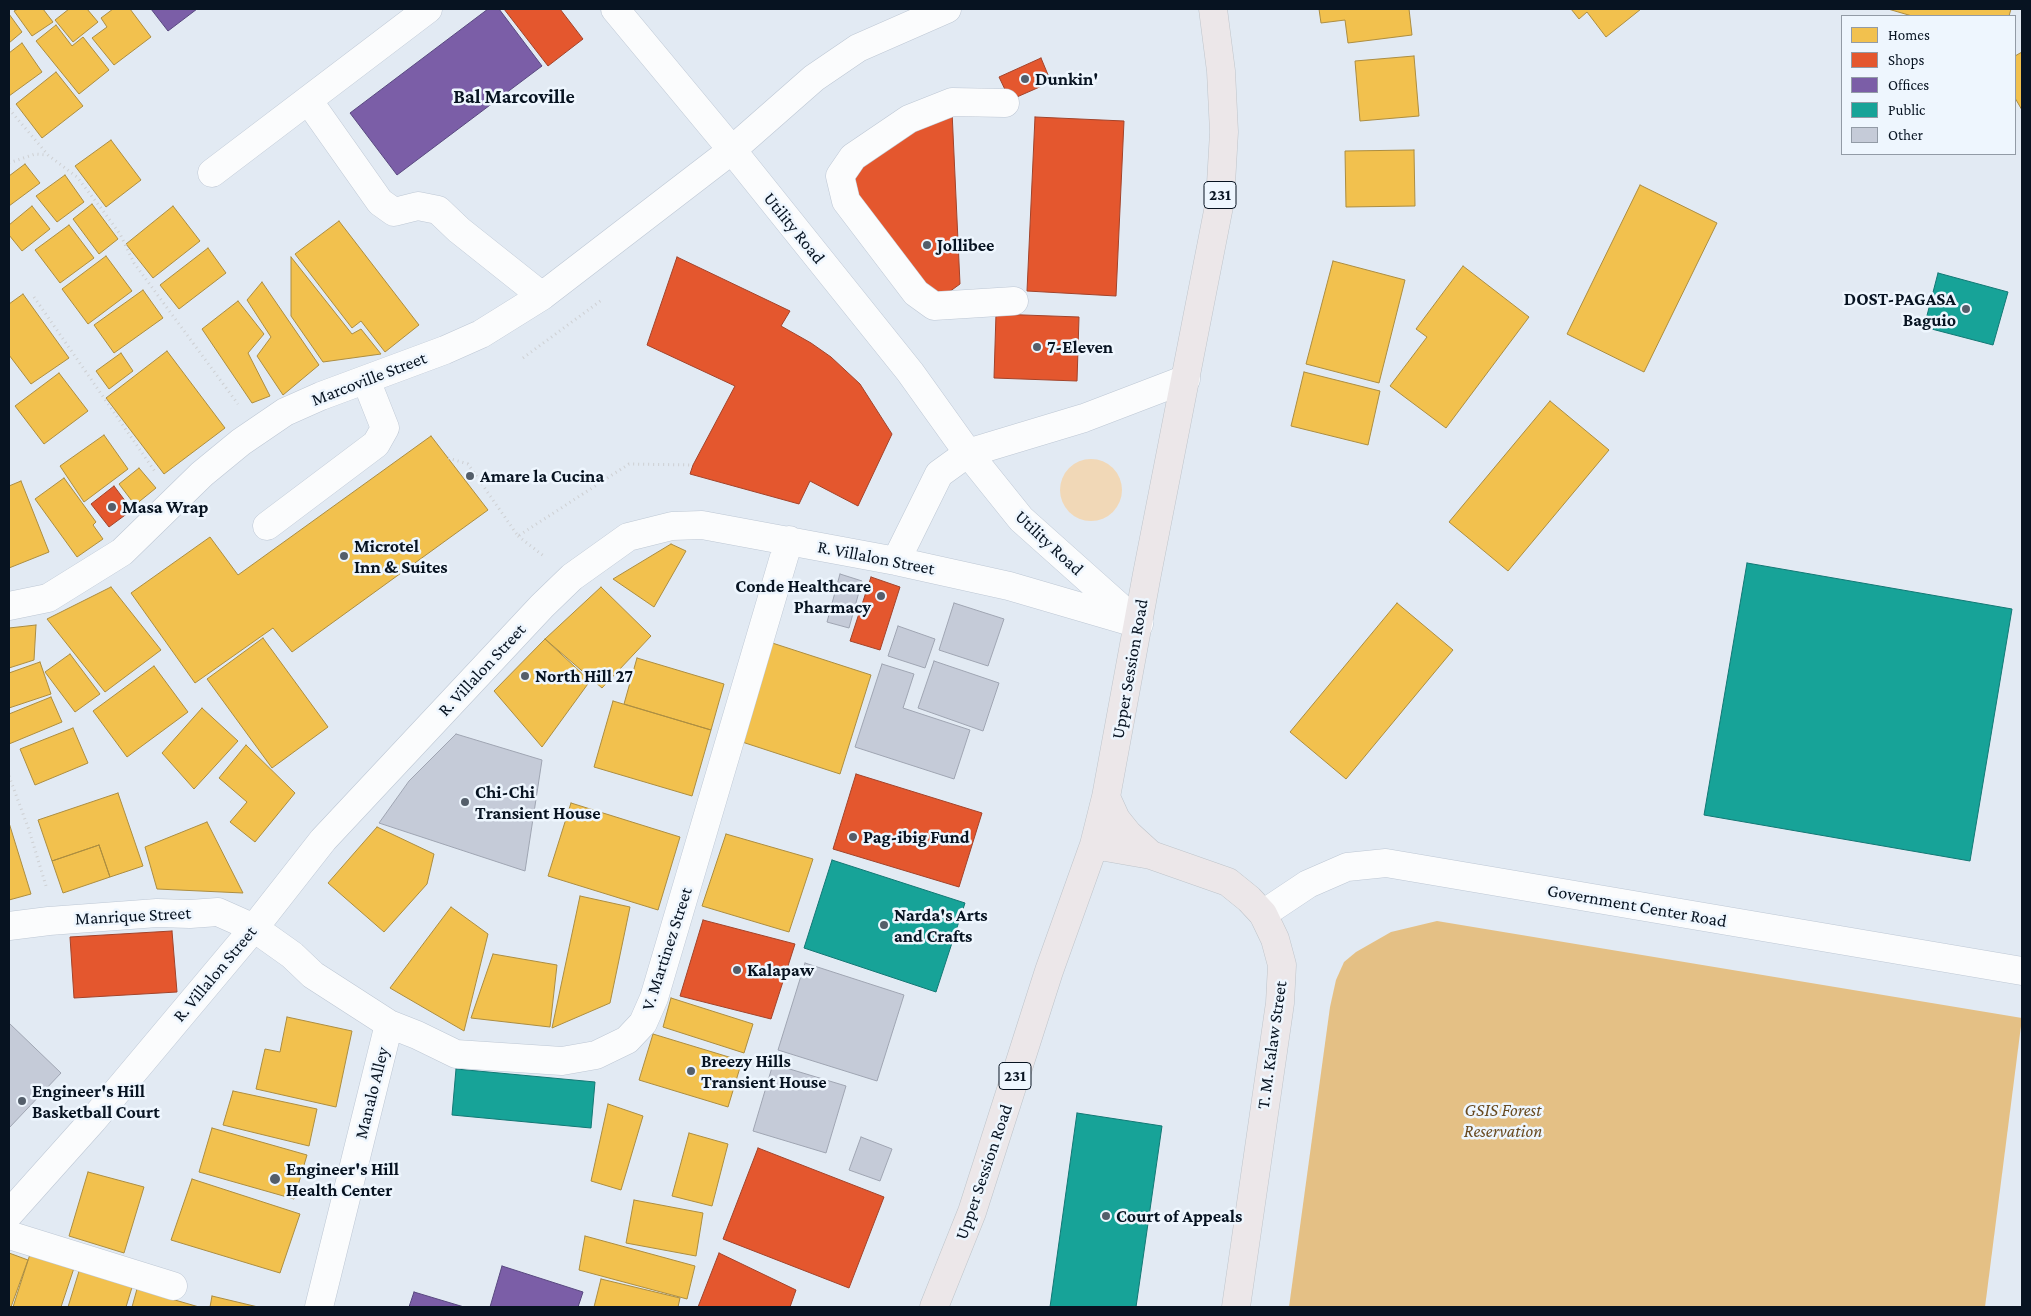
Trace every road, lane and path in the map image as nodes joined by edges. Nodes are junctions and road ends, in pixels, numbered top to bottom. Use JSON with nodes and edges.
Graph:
{"nodes":[{"id":1,"x":428,"y":9,"type":"edge"},
{"id":2,"x":615,"y":9,"type":"edge"},
{"id":3,"x":946,"y":9,"type":"edge"},
{"id":4,"x":1213,"y":9,"type":"edge"},
{"id":5,"x":308,"y":100,"type":"junction"},
{"id":6,"x":1005,"y":103,"type":"dead end"},
{"id":7,"x":9,"y":109,"type":"edge"},
{"id":8,"x":732,"y":150,"type":"junction"},
{"id":9,"x":48,"y":155,"type":"junction"},
{"id":10,"x":9,"y":163,"type":"edge"},
{"id":11,"x":212,"y":172,"type":"dead end"},
{"id":12,"x":542,"y":296,"type":"junction"},
{"id":13,"x":34,"y":298,"type":"dead end"},
{"id":14,"x":603,"y":299,"type":"dead end"},
{"id":15,"x":1014,"y":301,"type":"dead end"},
{"id":16,"x":523,"y":358,"type":"dead end"},
{"id":17,"x":1186,"y":378,"type":"junction"},
{"id":18,"x":366,"y":380,"type":"junction"},
{"id":19,"x":257,"y":430,"type":"junction"},
{"id":20,"x":968,"y":453,"type":"junction"},
{"id":21,"x":448,"y":458,"type":"dead end"},
{"id":22,"x":693,"y":465,"type":"dead end"},
{"id":23,"x":175,"y":500,"type":"junction"},
{"id":24,"x":267,"y":526,"type":"dead end"},
{"id":25,"x":789,"y":540,"type":"junction"},
{"id":26,"x":896,"y":561,"type":"junction"},
{"id":27,"x":9,"y":606,"type":"edge"},
{"id":28,"x":1139,"y":624,"type":"junction"},
{"id":29,"x":9,"y":776,"type":"edge"},
{"id":30,"x":1106,"y":797,"type":"junction"},
{"id":31,"x":1094,"y":844,"type":"junction"},
{"id":32,"x":1151,"y":855,"type":"junction"},
{"id":33,"x":1263,"y":914,"type":"junction"},
{"id":34,"x":56,"y":920,"type":"junction"},
{"id":35,"x":9,"y":926,"type":"edge"},
{"id":36,"x":254,"y":928,"type":"junction"},
{"id":37,"x":2022,"y":971,"type":"edge"},
{"id":38,"x":389,"y":1024,"type":"junction"},
{"id":39,"x":9,"y":1214,"type":"edge"},
{"id":40,"x":9,"y":1235,"type":"edge"},
{"id":41,"x":173,"y":1286,"type":"dead end"},
{"id":42,"x":319,"y":1307,"type":"edge"},
{"id":43,"x":934,"y":1307,"type":"edge"},
{"id":44,"x":1236,"y":1307,"type":"edge"}],
"edges":[{"from":1,"to":5,"type":"street"},
{"from":2,"to":8,"type":"street","name":"Utility Road"},
{"from":3,"to":8,"type":"street","name":"Marcoville Street"},
{"from":4,"to":17,"type":"main road","name":"Upper Session Road","number":"231"},
{"from":5,"to":11,"type":"street"},
{"from":5,"to":12,"type":"street"},
{"from":6,"to":15,"type":"street"},
{"from":7,"to":9,"type":"path"},
{"from":8,"to":12,"type":"street","name":"Marcoville Street"},
{"from":8,"to":20,"type":"street","name":"Utility Road"},
{"from":9,"to":10,"type":"path"},
{"from":9,"to":19,"type":"path"},
{"from":12,"to":18,"type":"street","name":"Marcoville Street"},
{"from":13,"to":23,"type":"path"},
{"from":14,"to":16,"type":"path"},
{"from":17,"to":20,"type":"street"},
{"from":17,"to":28,"type":"main road","name":"Upper Session Road","number":"231"},
{"from":18,"to":19,"type":"street","name":"Marcoville Street"},
{"from":18,"to":24,"type":"street"},
{"from":19,"to":23,"type":"street","name":"Marcoville Street"},
{"from":20,"to":26,"type":"street"},
{"from":20,"to":28,"type":"street","name":"Utility Road"},
{"from":21,"to":22,"type":"path"},
{"from":23,"to":27,"type":"street","name":"Marcoville Street"},
{"from":25,"to":26,"type":"street","name":"R. Villalon Street"},
{"from":25,"to":36,"type":"street","name":"R. Villalon Street"},
{"from":25,"to":38,"type":"street","name":"V. Martinez Street"},
{"from":26,"to":28,"type":"street","name":"R. Villalon Street"},
{"from":28,"to":30,"type":"main road","name":"Upper Session Road","number":"231"},
{"from":29,"to":34,"type":"path"},
{"from":30,"to":31,"type":"main road","name":"Upper Session Road","number":"231"},
{"from":30,"to":32,"type":"main road","name":"T. M. Kalaw Street"},
{"from":31,"to":32,"type":"main road","name":"T. M. Kalaw Street"},
{"from":31,"to":43,"type":"main road","name":"Upper Session Road","number":"231"},
{"from":32,"to":33,"type":"main road","name":"T. M. Kalaw Street"},
{"from":33,"to":37,"type":"street","name":"Government Center Road"},
{"from":33,"to":44,"type":"main road","name":"T. M. Kalaw Street"},
{"from":34,"to":35,"type":"street","name":"Manrique Street"},
{"from":34,"to":36,"type":"street","name":"Manrique Street"},
{"from":36,"to":38,"type":"street","name":"V. Martinez Street"},
{"from":36,"to":39,"type":"street","name":"R. Villalon Street"},
{"from":38,"to":42,"type":"street","name":"Manalo Alley"},
{"from":40,"to":41,"type":"street"}]}
